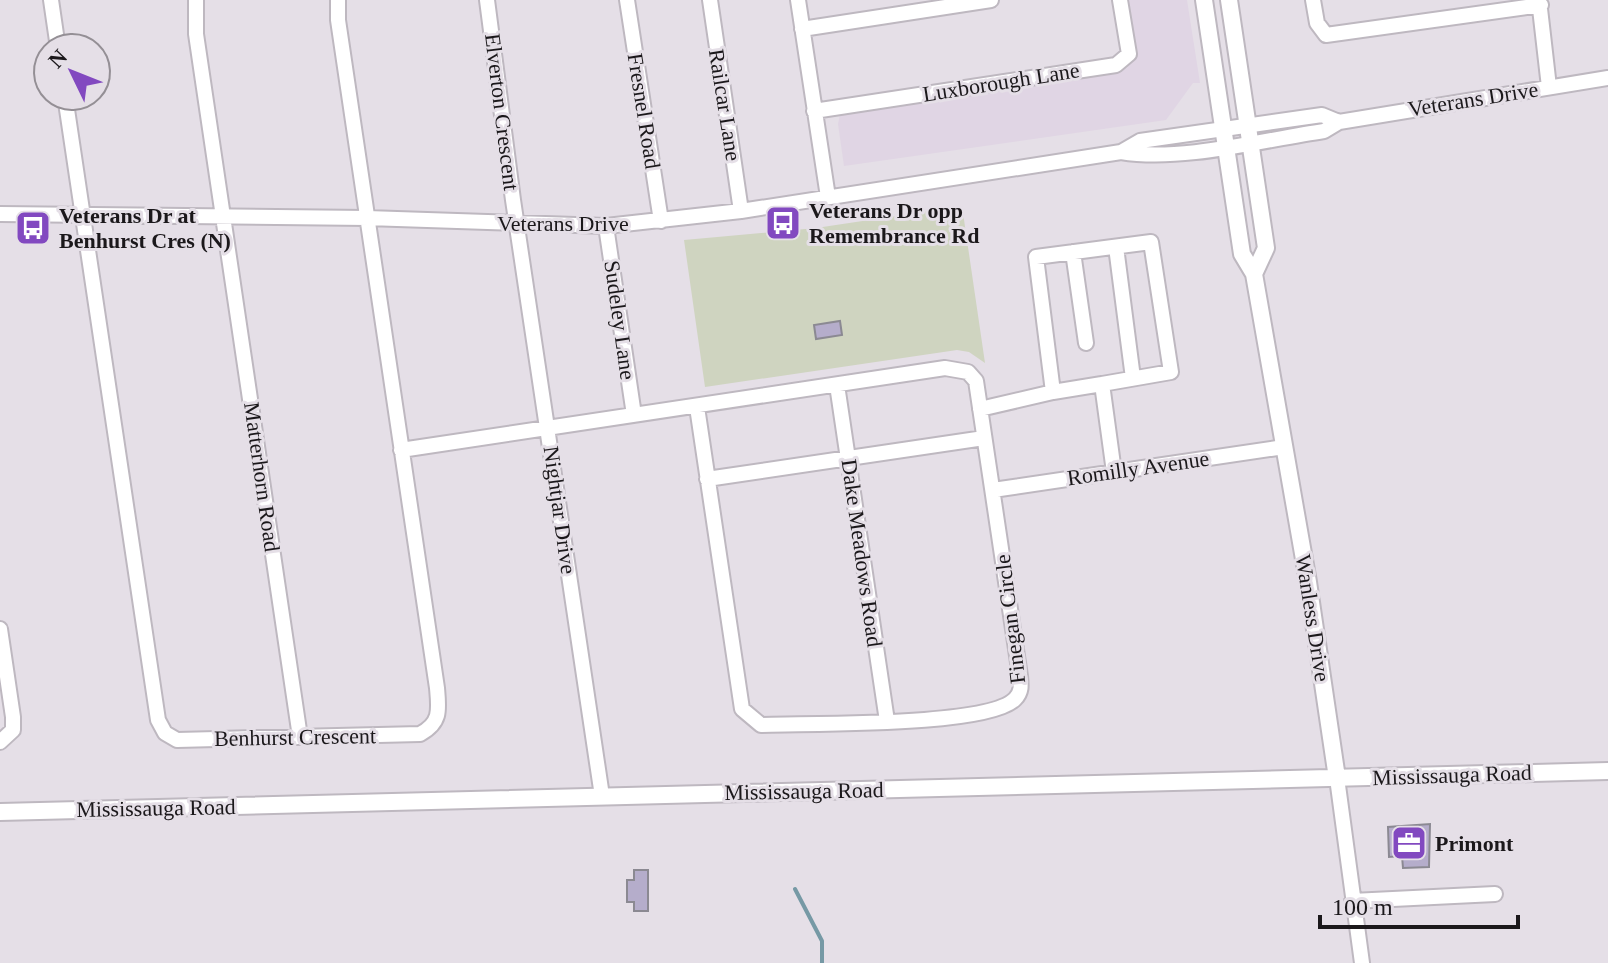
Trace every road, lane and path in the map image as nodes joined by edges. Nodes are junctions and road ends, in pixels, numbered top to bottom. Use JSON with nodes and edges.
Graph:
{"nodes":[{"id":1,"x":51,"y":0,"type":"edge"},
{"id":2,"x":196,"y":0,"type":"edge"},
{"id":3,"x":338,"y":0,"type":"edge"},
{"id":4,"x":487,"y":0,"type":"edge"},
{"id":5,"x":627,"y":0,"type":"edge"},
{"id":6,"x":710,"y":0,"type":"edge"},
{"id":7,"x":798,"y":0,"type":"edge"},
{"id":8,"x":884,"y":0,"type":"edge"},
{"id":9,"x":991,"y":0,"type":"edge"},
{"id":10,"x":1120,"y":0,"type":"edge"},
{"id":11,"x":1204,"y":0,"type":"edge"},
{"id":12,"x":1229,"y":0,"type":"edge"},
{"id":13,"x":1313,"y":0,"type":"edge"},
{"id":14,"x":1540,"y":3,"type":"edge"},
{"id":15,"x":886,"y":16,"type":"junction"},
{"id":16,"x":802,"y":29,"type":"junction"},
{"id":17,"x":56,"y":32,"type":"edge"},
{"id":18,"x":1608,"y":78,"type":"edge"},
{"id":19,"x":1549,"y":87,"type":"junction"},
{"id":20,"x":814,"y":111,"type":"junction"},
{"id":21,"x":67,"y":112,"type":"edge"},
{"id":22,"x":1249,"y":134,"type":"junction"},
{"id":23,"x":1225,"y":138,"type":"junction"},
{"id":24,"x":828,"y":197,"type":"junction"},
{"id":25,"x":741,"y":211,"type":"junction"},
{"id":26,"x":0,"y":214,"type":"edge"},
{"id":27,"x":83,"y":217,"type":"junction"},
{"id":28,"x":224,"y":218,"type":"junction"},
{"id":29,"x":367,"y":218,"type":"junction"},
{"id":30,"x":661,"y":221,"type":"junction"},
{"id":31,"x":517,"y":224,"type":"junction"},
{"id":32,"x":606,"y":226,"type":"junction"},
{"id":33,"x":1116,"y":247,"type":"junction"},
{"id":34,"x":1073,"y":252,"type":"junction"},
{"id":35,"x":1254,"y":274,"type":"junction"},
{"id":36,"x":1086,"y":343,"type":"dead end"},
{"id":37,"x":1133,"y":378,"type":"junction"},
{"id":38,"x":1102,"y":384,"type":"junction"},
{"id":39,"x":837,"y":385,"type":"junction"},
{"id":40,"x":1053,"y":392,"type":"junction"},
{"id":41,"x":697,"y":407,"type":"junction"},
{"id":42,"x":980,"y":409,"type":"junction"},
{"id":43,"x":634,"y":415,"type":"junction"},
{"id":44,"x":548,"y":428,"type":"junction"},
{"id":45,"x":984,"y":438,"type":"junction"},
{"id":46,"x":1284,"y":447,"type":"junction"},
{"id":47,"x":401,"y":450,"type":"junction"},
{"id":48,"x":848,"y":458,"type":"junction"},
{"id":49,"x":1114,"y":472,"type":"junction"},
{"id":50,"x":707,"y":479,"type":"junction"},
{"id":51,"x":993,"y":490,"type":"junction"},
{"id":52,"x":0,"y":629,"type":"edge"},
{"id":53,"x":887,"y":721,"type":"junction"},
{"id":54,"x":300,"y":737,"type":"junction"},
{"id":55,"x":0,"y":742,"type":"edge"},
{"id":56,"x":1608,"y":771,"type":"edge"},
{"id":57,"x":1337,"y":778,"type":"junction"},
{"id":58,"x":602,"y":796,"type":"junction"},
{"id":59,"x":0,"y":812,"type":"edge"},
{"id":60,"x":1495,"y":894,"type":"dead end"},
{"id":61,"x":1352,"y":901,"type":"junction"},
{"id":62,"x":1362,"y":963,"type":"edge"}],
"edges":[{"from":1,"to":17,"type":"street"},
{"from":2,"to":28,"type":"street","name":"Matterhorn Road"},
{"from":3,"to":29,"type":"street"},
{"from":4,"to":31,"type":"street","name":"Elverton Crescent"},
{"from":5,"to":30,"type":"street","name":"Fresnel Road"},
{"from":6,"to":25,"type":"street","name":"Railcar Lane"},
{"from":7,"to":16,"type":"street"},
{"from":8,"to":15,"type":"street"},
{"from":9,"to":15,"type":"street"},
{"from":10,"to":20,"type":"street","name":"Luxborough Lane"},
{"from":11,"to":23,"type":"main road","name":"Wanless Drive"},
{"from":12,"to":22,"type":"main road","name":"Wanless Drive"},
{"from":13,"to":14,"type":"street"},
{"from":14,"to":19,"type":"street"},
{"from":15,"to":16,"type":"street"},
{"from":16,"to":20,"type":"street"},
{"from":18,"to":19,"type":"street","name":"Veterans Drive"},
{"from":19,"to":22,"type":"street","name":"Veterans Drive"},
{"from":20,"to":24,"type":"street"},
{"from":21,"to":27,"type":"street","name":"Benhurst Crescent"},
{"from":22,"to":23,"type":"street","name":"Veterans Drive"},
{"from":22,"to":35,"type":"main road","name":"Wanless Drive"},
{"from":23,"to":24,"type":"street","name":"Veterans Drive"},
{"from":23,"to":35,"type":"main road","name":"Wanless Drive"},
{"from":24,"to":25,"type":"street","name":"Veterans Drive"},
{"from":25,"to":30,"type":"street","name":"Veterans Drive"},
{"from":26,"to":27,"type":"street","name":"Veterans Drive"},
{"from":27,"to":28,"type":"street","name":"Veterans Drive"},
{"from":27,"to":54,"type":"street","name":"Benhurst Crescent"},
{"from":28,"to":29,"type":"street","name":"Veterans Drive"},
{"from":28,"to":54,"type":"street","name":"Matterhorn Road"},
{"from":29,"to":31,"type":"street","name":"Veterans Drive"},
{"from":29,"to":47,"type":"street","name":"Benhurst Crescent"},
{"from":30,"to":32,"type":"street","name":"Veterans Drive"},
{"from":31,"to":32,"type":"street","name":"Veterans Drive"},
{"from":31,"to":44,"type":"street","name":"Nightjar Drive"},
{"from":32,"to":43,"type":"street","name":"Sudeley Lane"},
{"from":33,"to":34,"type":"street"},
{"from":33,"to":37,"type":"street"},
{"from":33,"to":37,"type":"street"},
{"from":34,"to":36,"type":"street"},
{"from":34,"to":40,"type":"street"},
{"from":35,"to":46,"type":"main road","name":"Wanless Drive"},
{"from":37,"to":38,"type":"street"},
{"from":38,"to":40,"type":"street"},
{"from":38,"to":49,"type":"street"},
{"from":39,"to":41,"type":"street","name":"Finegan Circle"},
{"from":39,"to":42,"type":"street","name":"Finegan Circle"},
{"from":39,"to":48,"type":"street","name":"Dake Meadows Road"},
{"from":40,"to":42,"type":"street"},
{"from":41,"to":43,"type":"street","name":"Finegan Circle"},
{"from":41,"to":50,"type":"street","name":"Finegan Circle"},
{"from":42,"to":45,"type":"street","name":"Finegan Circle"},
{"from":43,"to":44,"type":"street","name":"Finegan Circle"},
{"from":44,"to":47,"type":"street","name":"Finegan Circle"},
{"from":44,"to":58,"type":"street","name":"Nightjar Drive"},
{"from":45,"to":48,"type":"street"},
{"from":45,"to":51,"type":"street","name":"Finegan Circle"},
{"from":46,"to":49,"type":"street","name":"Romilly Avenue"},
{"from":46,"to":57,"type":"main road","name":"Wanless Drive"},
{"from":47,"to":54,"type":"street","name":"Benhurst Crescent"},
{"from":48,"to":50,"type":"street"},
{"from":48,"to":53,"type":"street","name":"Dake Meadows Road"},
{"from":49,"to":51,"type":"street","name":"Romilly Avenue"},
{"from":50,"to":53,"type":"street","name":"Finegan Circle"},
{"from":51,"to":53,"type":"street","name":"Finegan Circle"},
{"from":52,"to":55,"type":"street"},
{"from":56,"to":57,"type":"main road","name":"Mississauga Road"},
{"from":57,"to":58,"type":"main road","name":"Mississauga Road"},
{"from":57,"to":61,"type":"street","name":"Wanless Drive"},
{"from":58,"to":59,"type":"main road","name":"Mississauga Road"},
{"from":60,"to":61,"type":"street"},
{"from":61,"to":62,"type":"street","name":"Wanless Drive"}]}
